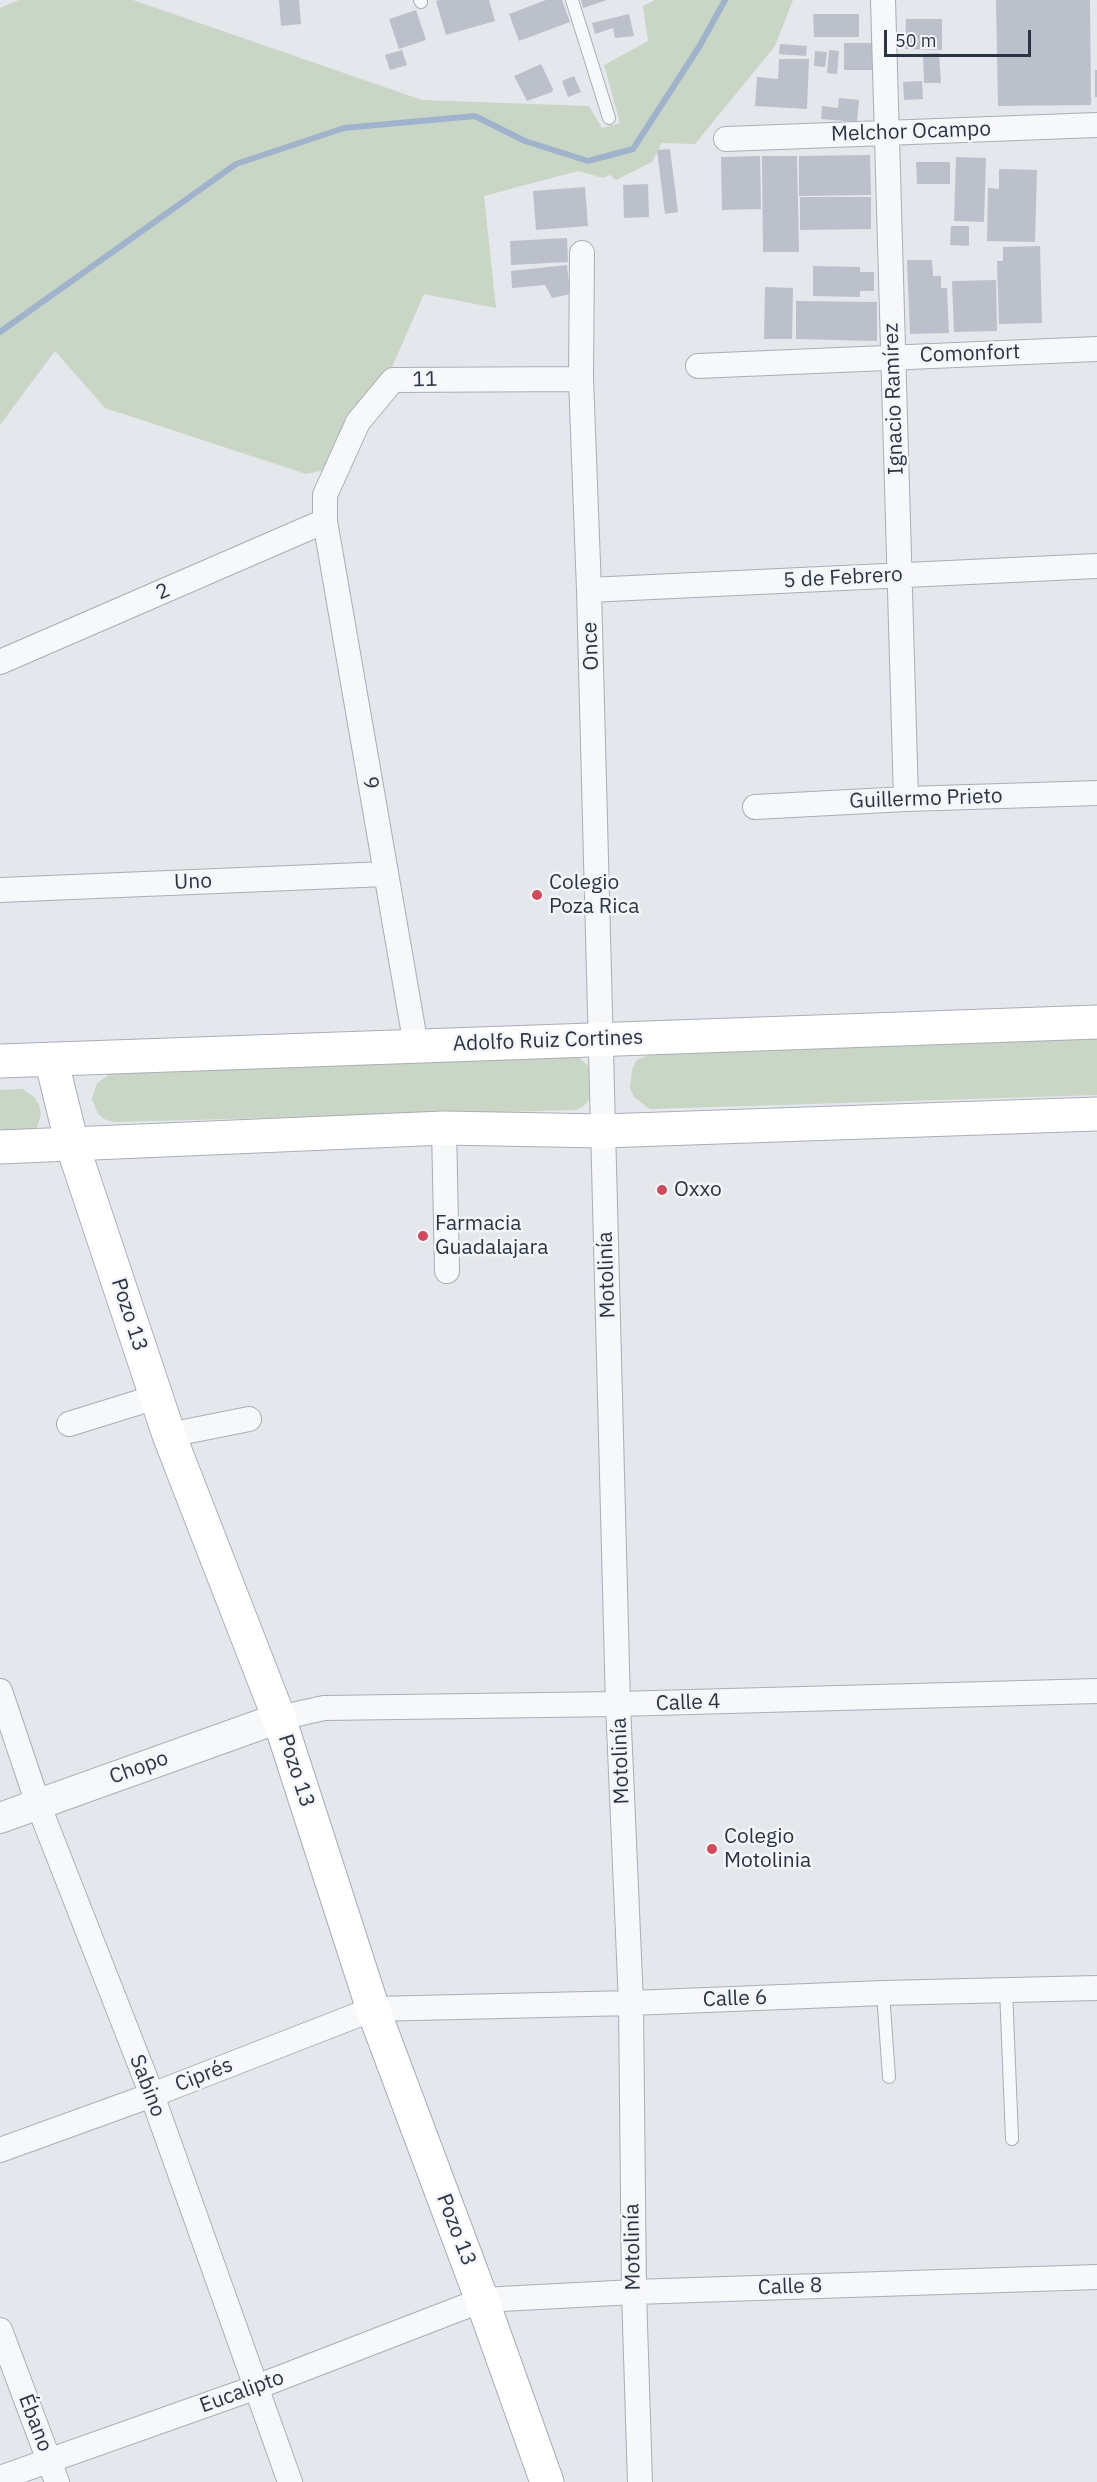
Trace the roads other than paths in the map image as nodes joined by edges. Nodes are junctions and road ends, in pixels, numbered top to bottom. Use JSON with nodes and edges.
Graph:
{"nodes":[{"id":1,"x":572,"y":0,"type":"edge"},
{"id":2,"x":883,"y":0,"type":"edge"},
{"id":3,"x":609,"y":118,"type":"dead end"},
{"id":4,"x":1097,"y":125,"type":"edge"},
{"id":5,"x":886,"y":133,"type":"junction"},
{"id":6,"x":726,"y":139,"type":"dead end"},
{"id":7,"x":582,"y":252,"type":"dead end"},
{"id":8,"x":1097,"y":349,"type":"edge"},
{"id":9,"x":893,"y":357,"type":"junction"},
{"id":10,"x":698,"y":366,"type":"dead end"},
{"id":11,"x":581,"y":379,"type":"junction"},
{"id":12,"x":325,"y":521,"type":"junction"},
{"id":13,"x":1097,"y":567,"type":"edge"},
{"id":14,"x":899,"y":576,"type":"junction"},
{"id":15,"x":589,"y":590,"type":"junction"},
{"id":16,"x":0,"y":662,"type":"edge"},
{"id":17,"x":1097,"y":794,"type":"edge"},
{"id":18,"x":906,"y":799,"type":"junction"},
{"id":19,"x":755,"y":807,"type":"dead end"},
{"id":20,"x":386,"y":874,"type":"junction"},
{"id":21,"x":0,"y":890,"type":"edge"},
{"id":22,"x":1097,"y":1022,"type":"edge"},
{"id":23,"x":601,"y":1040,"type":"junction"},
{"id":24,"x":416,"y":1046,"type":"junction"},
{"id":25,"x":51,"y":1059,"type":"junction"},
{"id":26,"x":0,"y":1061,"type":"edge"},
{"id":27,"x":1097,"y":1114,"type":"edge"},
{"id":28,"x":444,"y":1128,"type":"junction"},
{"id":29,"x":603,"y":1131,"type":"junction"},
{"id":30,"x":72,"y":1144,"type":"junction"},
{"id":31,"x":0,"y":1147,"type":"edge"},
{"id":32,"x":447,"y":1271,"type":"dead end"},
{"id":33,"x":156,"y":1398,"type":"junction"},
{"id":34,"x":249,"y":1419,"type":"dead end"},
{"id":35,"x":69,"y":1424,"type":"dead end"},
{"id":36,"x":169,"y":1435,"type":"junction"},
{"id":37,"x":0,"y":1691,"type":"edge"},
{"id":38,"x":1097,"y":1691,"type":"edge"},
{"id":39,"x":618,"y":1704,"type":"junction"},
{"id":40,"x":279,"y":1719,"type":"junction"},
{"id":41,"x":38,"y":1804,"type":"junction"},
{"id":42,"x":0,"y":1818,"type":"edge"},
{"id":43,"x":1097,"y":1988,"type":"edge"},
{"id":44,"x":1006,"y":1989,"type":"junction"},
{"id":45,"x":883,"y":1993,"type":"junction"},
{"id":46,"x":631,"y":2003,"type":"junction"},
{"id":47,"x":373,"y":2009,"type":"junction"},
{"id":48,"x":889,"y":2077,"type":"dead end"},
{"id":49,"x":152,"y":2095,"type":"junction"},
{"id":50,"x":1012,"y":2139,"type":"dead end"},
{"id":51,"x":0,"y":2150,"type":"edge"},
{"id":52,"x":1097,"y":2277,"type":"edge"},
{"id":53,"x":634,"y":2292,"type":"junction"},
{"id":54,"x":482,"y":2300,"type":"junction"},
{"id":55,"x":0,"y":2330,"type":"edge"},
{"id":56,"x":254,"y":2388,"type":"junction"},
{"id":57,"x":53,"y":2471,"type":"edge"},
{"id":58,"x":0,"y":2478,"type":"edge"},
{"id":59,"x":290,"y":2482,"type":"edge"},
{"id":60,"x":547,"y":2482,"type":"edge"},
{"id":61,"x":640,"y":2482,"type":"edge"}],
"edges":[{"from":1,"to":3,"type":"lane"},
{"from":2,"to":5,"type":"street","name":"Ignacio Ramírez"},
{"from":4,"to":5,"type":"street","name":"Melchor Ocampo"},
{"from":5,"to":6,"type":"street","name":"Melchor Ocampo"},
{"from":5,"to":9,"type":"street","name":"Ignacio Ramírez"},
{"from":7,"to":11,"type":"street","name":"Once"},
{"from":8,"to":9,"type":"street","name":"Comonfort"},
{"from":9,"to":10,"type":"street","name":"Comonfort"},
{"from":9,"to":14,"type":"street","name":"Ignacio Ramírez"},
{"from":11,"to":12,"type":"street","name":"11"},
{"from":11,"to":15,"type":"street","name":"Once"},
{"from":12,"to":16,"type":"street","name":"2"},
{"from":12,"to":20,"type":"street","name":"9"},
{"from":13,"to":14,"type":"street","name":"5 de Febrero"},
{"from":14,"to":15,"type":"street","name":"5 de Febrero"},
{"from":14,"to":18,"type":"street","name":"Ignacio Ramírez"},
{"from":15,"to":23,"type":"street","name":"Once"},
{"from":17,"to":18,"type":"street","name":"Guillermo Prieto"},
{"from":18,"to":19,"type":"street","name":"Guillermo Prieto"},
{"from":20,"to":21,"type":"street","name":"Uno"},
{"from":20,"to":24,"type":"street","name":"9"},
{"from":22,"to":23,"type":"main road","name":"Adolfo Ruiz Cortines"},
{"from":23,"to":24,"type":"main road","name":"Adolfo Ruiz Cortines"},
{"from":23,"to":29,"type":"street","name":"Motolinía"},
{"from":24,"to":25,"type":"main road","name":"Adolfo Ruiz Cortines"},
{"from":25,"to":26,"type":"main road","name":"Adolfo Ruiz Cortines"},
{"from":25,"to":30,"type":"main road","name":"Pozo 13"},
{"from":27,"to":29,"type":"main road"},
{"from":28,"to":29,"type":"main road"},
{"from":28,"to":30,"type":"main road"},
{"from":28,"to":32,"type":"street"},
{"from":29,"to":39,"type":"street","name":"Motolinía"},
{"from":30,"to":31,"type":"main road"},
{"from":30,"to":33,"type":"main road","name":"Pozo 13"},
{"from":33,"to":35,"type":"street"},
{"from":33,"to":36,"type":"main road","name":"Pozo 13"},
{"from":34,"to":36,"type":"street"},
{"from":36,"to":40,"type":"main road","name":"Pozo 13"},
{"from":37,"to":41,"type":"street","name":"Sabino"},
{"from":38,"to":39,"type":"street","name":"Calle 4"},
{"from":39,"to":40,"type":"street","name":"Calle 4"},
{"from":39,"to":46,"type":"street","name":"Motolinía"},
{"from":40,"to":41,"type":"street","name":"Chopo"},
{"from":40,"to":47,"type":"main road","name":"Pozo 13"},
{"from":41,"to":42,"type":"street","name":"Chopo"},
{"from":41,"to":49,"type":"street","name":"Sabino"},
{"from":43,"to":44,"type":"street","name":"Calle 6"},
{"from":44,"to":45,"type":"street","name":"Calle 6"},
{"from":44,"to":50,"type":"lane"},
{"from":45,"to":46,"type":"street","name":"Calle 6"},
{"from":45,"to":48,"type":"lane"},
{"from":46,"to":47,"type":"street","name":"Calle 6"},
{"from":46,"to":53,"type":"street","name":"Motolinía"},
{"from":47,"to":49,"type":"street","name":"Ciprés"},
{"from":47,"to":54,"type":"main road","name":"Pozo 13"},
{"from":49,"to":51,"type":"street","name":"Ciprés"},
{"from":49,"to":56,"type":"street","name":"Sabino"},
{"from":52,"to":53,"type":"street","name":"Calle 8"},
{"from":53,"to":54,"type":"street","name":"Calle 8"},
{"from":53,"to":61,"type":"street","name":"Motolinía"},
{"from":54,"to":56,"type":"street","name":"Eucalipto"},
{"from":54,"to":60,"type":"main road","name":"Pozo 13"},
{"from":55,"to":57,"type":"street","name":"Ébano"},
{"from":56,"to":57,"type":"street","name":"Eucalipto"},
{"from":56,"to":59,"type":"street","name":"Sabino"},
{"from":57,"to":58,"type":"street","name":"Eucalipto"}]}
